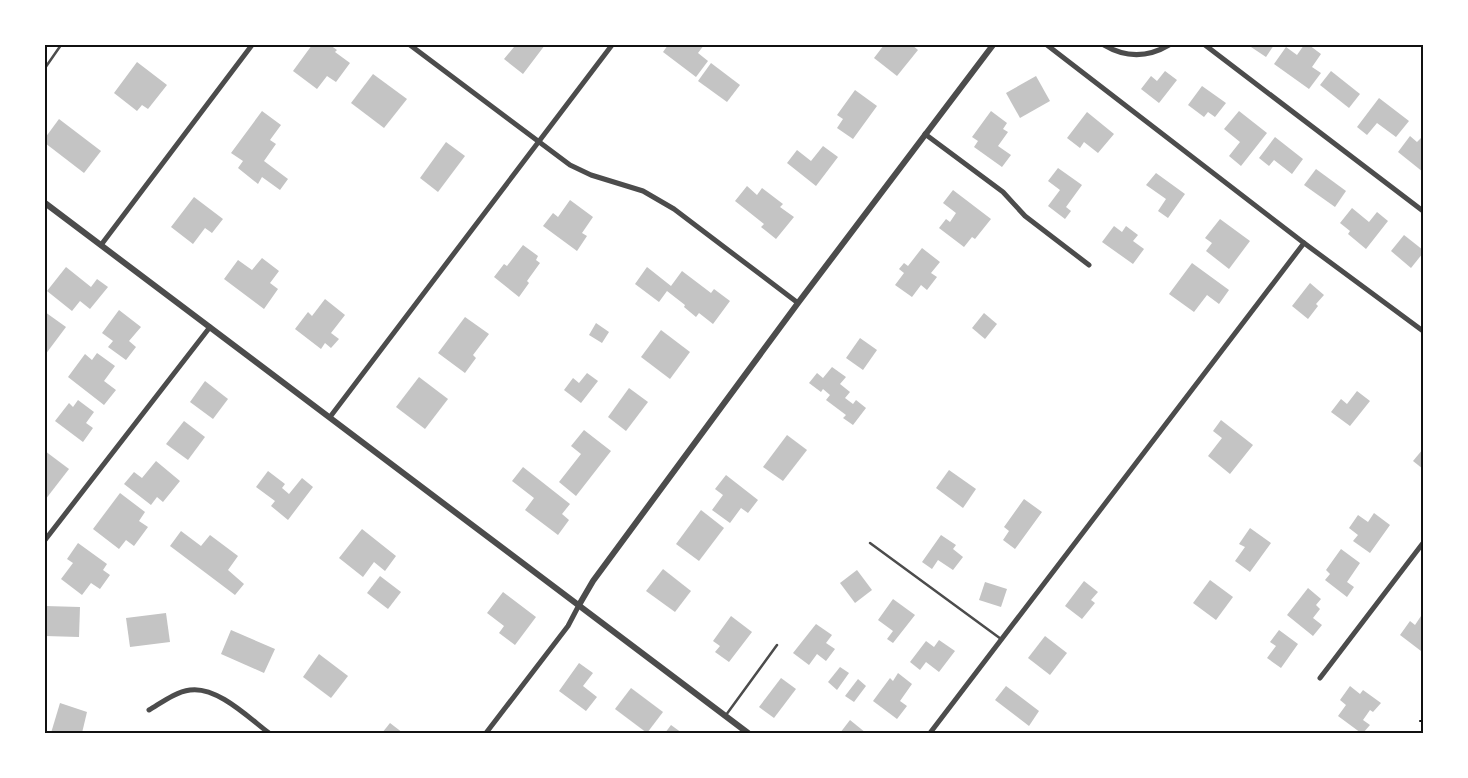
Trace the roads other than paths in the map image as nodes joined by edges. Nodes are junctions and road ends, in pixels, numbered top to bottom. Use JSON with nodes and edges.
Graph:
{"nodes":[{"id":1,"x":61,"y":45,"type":"edge"},
{"id":2,"x":252,"y":45,"type":"edge"},
{"id":3,"x":410,"y":45,"type":"edge"},
{"id":4,"x":612,"y":45,"type":"edge"},
{"id":5,"x":992,"y":45,"type":"edge"},
{"id":6,"x":1047,"y":45,"type":"edge"},
{"id":7,"x":1104,"y":45,"type":"edge"},
{"id":8,"x":1169,"y":45,"type":"edge"},
{"id":9,"x":1205,"y":45,"type":"edge"},
{"id":10,"x":45,"y":68,"type":"edge"},
{"id":11,"x":925,"y":134,"type":"junction"},
{"id":12,"x":538,"y":142,"type":"junction"},
{"id":13,"x":45,"y":202,"type":"edge"},
{"id":14,"x":1423,"y":211,"type":"edge"},
{"id":15,"x":1304,"y":243,"type":"junction"},
{"id":16,"x":101,"y":245,"type":"junction"},
{"id":17,"x":1089,"y":265,"type":"dead end"},
{"id":18,"x":798,"y":303,"type":"junction"},
{"id":19,"x":210,"y":327,"type":"junction"},
{"id":20,"x":1423,"y":330,"type":"edge"},
{"id":21,"x":330,"y":417,"type":"junction"},
{"id":22,"x":45,"y":540,"type":"edge"},
{"id":23,"x":870,"y":543,"type":"dead end"},
{"id":24,"x":1423,"y":544,"type":"edge"},
{"id":25,"x":579,"y":605,"type":"junction"},
{"id":26,"x":1002,"y":640,"type":"junction"},
{"id":27,"x":778,"y":645,"type":"dead end"},
{"id":28,"x":1320,"y":678,"type":"dead end"},
{"id":29,"x":149,"y":710,"type":"dead end"},
{"id":30,"x":725,"y":716,"type":"junction"},
{"id":31,"x":270,"y":733,"type":"edge"},
{"id":32,"x":486,"y":733,"type":"edge"},
{"id":33,"x":748,"y":733,"type":"edge"},
{"id":34,"x":930,"y":733,"type":"edge"}],
"edges":[{"from":1,"to":10,"type":"lane"},
{"from":2,"to":16,"type":"street"},
{"from":3,"to":12,"type":"street"},
{"from":4,"to":12,"type":"street"},
{"from":5,"to":11,"type":"street"},
{"from":6,"to":15,"type":"street"},
{"from":7,"to":8,"type":"street"},
{"from":9,"to":14,"type":"street"},
{"from":11,"to":17,"type":"street"},
{"from":11,"to":18,"type":"street"},
{"from":12,"to":18,"type":"street"},
{"from":12,"to":21,"type":"street"},
{"from":13,"to":16,"type":"street"},
{"from":15,"to":20,"type":"street"},
{"from":15,"to":26,"type":"street"},
{"from":16,"to":19,"type":"street"},
{"from":18,"to":25,"type":"street"},
{"from":19,"to":21,"type":"street"},
{"from":19,"to":22,"type":"street"},
{"from":21,"to":25,"type":"street"},
{"from":23,"to":26,"type":"lane"},
{"from":24,"to":28,"type":"street"},
{"from":25,"to":30,"type":"street"},
{"from":25,"to":32,"type":"street"},
{"from":26,"to":34,"type":"street"},
{"from":27,"to":30,"type":"lane"},
{"from":29,"to":31,"type":"street"},
{"from":30,"to":33,"type":"street"}]}
